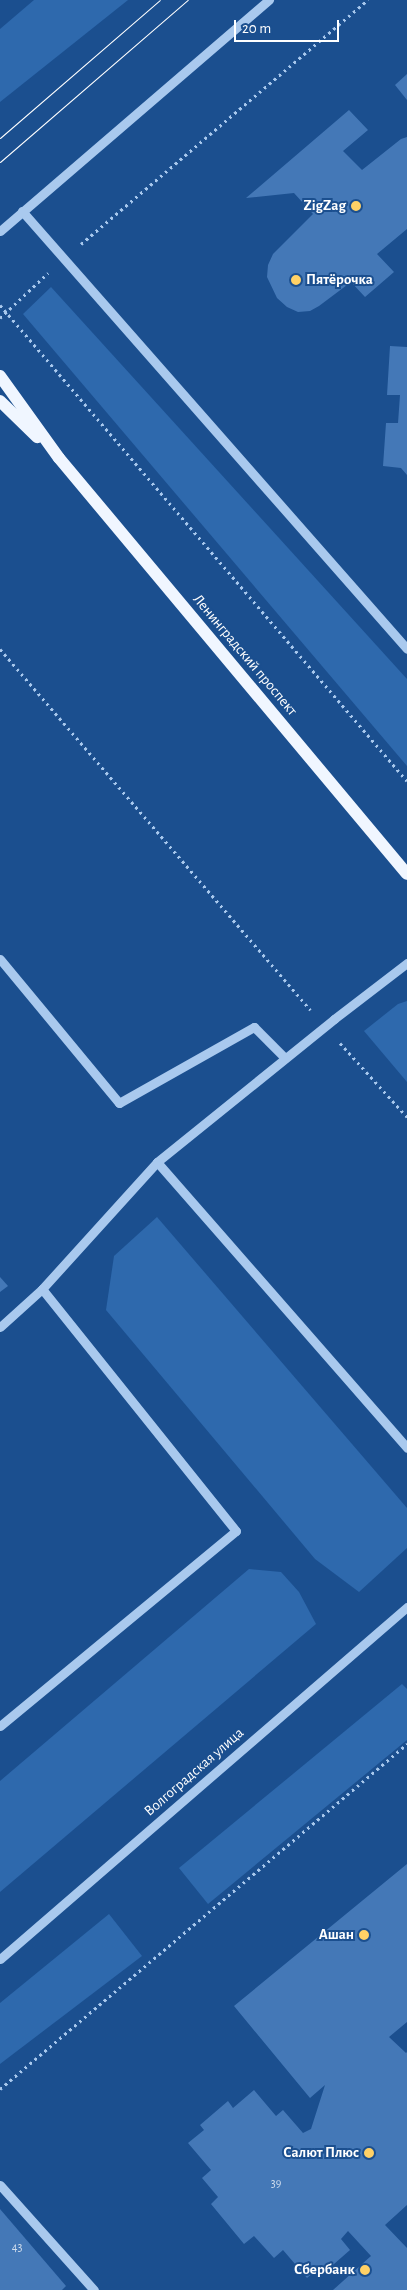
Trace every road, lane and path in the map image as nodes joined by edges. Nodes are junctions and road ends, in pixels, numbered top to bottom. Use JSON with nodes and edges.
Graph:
{"nodes":[{"id":1,"x":269,"y":0,"type":"edge"},
{"id":2,"x":368,"y":0,"type":"edge"},
{"id":3,"x":22,"y":211,"type":"junction"},
{"id":4,"x":0,"y":231,"type":"edge"},
{"id":5,"x":64,"y":258,"type":"junction"},
{"id":6,"x":0,"y":305,"type":"edge"},
{"id":7,"x":6,"y":312,"type":"junction"},
{"id":8,"x":0,"y":318,"type":"edge"},
{"id":9,"x":0,"y":376,"type":"edge"},
{"id":10,"x":0,"y":401,"type":"edge"},
{"id":11,"x":58,"y":458,"type":"junction"},
{"id":12,"x":0,"y":649,"type":"edge"},
{"id":13,"x":407,"y":649,"type":"edge"},
{"id":14,"x":407,"y":781,"type":"edge"},
{"id":15,"x":407,"y":874,"type":"edge"},
{"id":16,"x":0,"y":959,"type":"edge"},
{"id":17,"x":407,"y":963,"type":"edge"},
{"id":18,"x":325,"y":1026,"type":"junction"},
{"id":19,"x":285,"y":1058,"type":"junction"},
{"id":20,"x":407,"y":1118,"type":"edge"},
{"id":21,"x":157,"y":1162,"type":"junction"},
{"id":22,"x":42,"y":1288,"type":"junction"},
{"id":23,"x":0,"y":1327,"type":"edge"},
{"id":24,"x":407,"y":1448,"type":"edge"},
{"id":25,"x":407,"y":1607,"type":"edge"},
{"id":26,"x":0,"y":1726,"type":"edge"},
{"id":27,"x":407,"y":1744,"type":"edge"},
{"id":28,"x":0,"y":1959,"type":"edge"},
{"id":29,"x":0,"y":2089,"type":"edge"},
{"id":30,"x":0,"y":2185,"type":"edge"},
{"id":31,"x":94,"y":2290,"type":"edge"}],
"edges":[{"from":1,"to":3,"type":"street"},
{"from":2,"to":5,"type":"path"},
{"from":3,"to":4,"type":"street"},
{"from":3,"to":5,"type":"street"},
{"from":5,"to":7,"type":"path"},
{"from":5,"to":13,"type":"street"},
{"from":6,"to":7,"type":"path"},
{"from":7,"to":8,"type":"path"},
{"from":7,"to":14,"type":"path"},
{"from":9,"to":11,"type":"main road","name":"Ленинградский проспект"},
{"from":10,"to":11,"type":"main road","name":"Ленинградский проспект"},
{"from":11,"to":15,"type":"main road","name":"Ленинградский проспект"},
{"from":12,"to":18,"type":"path"},
{"from":16,"to":19,"type":"street"},
{"from":17,"to":18,"type":"street"},
{"from":18,"to":19,"type":"street"},
{"from":18,"to":20,"type":"path"},
{"from":19,"to":21,"type":"street"},
{"from":21,"to":22,"type":"street"},
{"from":21,"to":24,"type":"street"},
{"from":22,"to":23,"type":"street"},
{"from":22,"to":26,"type":"street"},
{"from":25,"to":28,"type":"street","name":"Волгоградская улица"},
{"from":27,"to":29,"type":"path"},
{"from":30,"to":31,"type":"street"}]}
